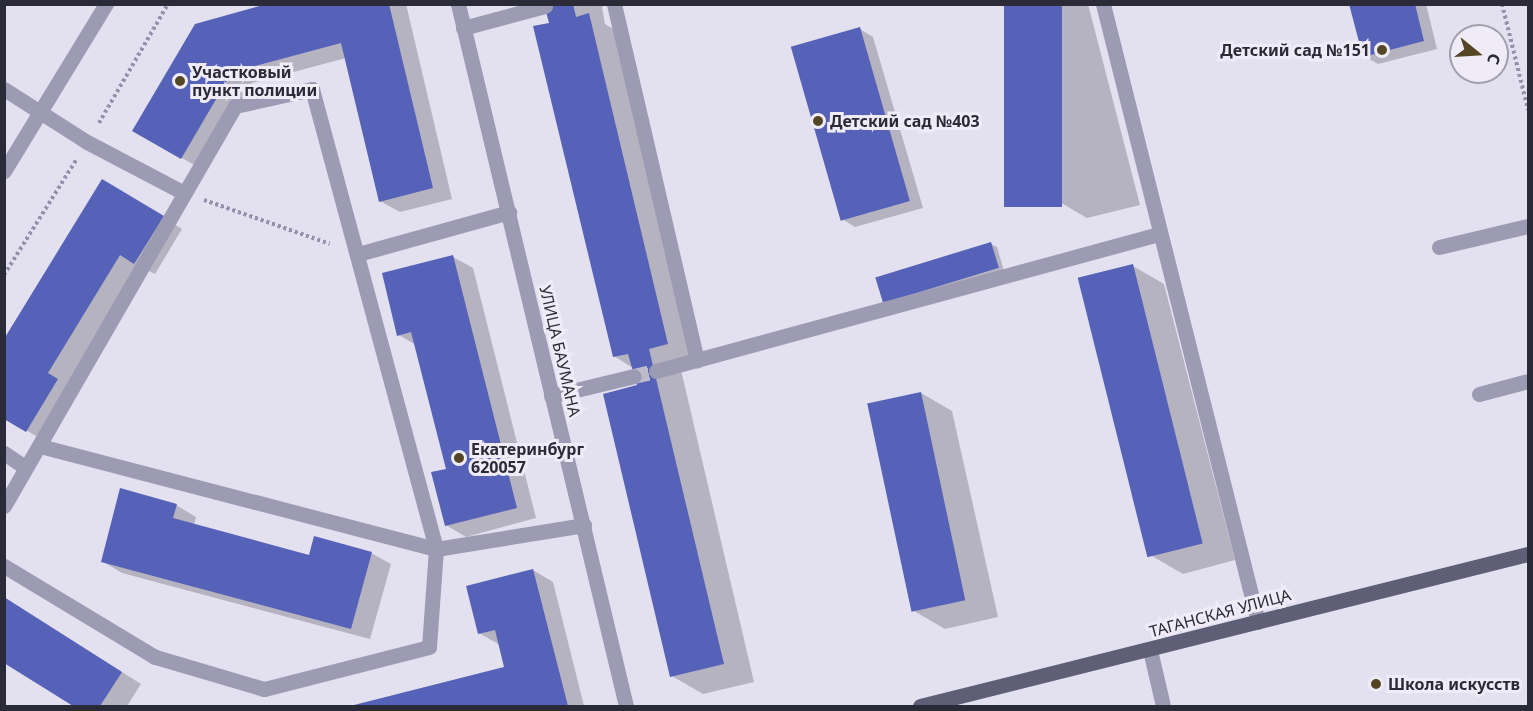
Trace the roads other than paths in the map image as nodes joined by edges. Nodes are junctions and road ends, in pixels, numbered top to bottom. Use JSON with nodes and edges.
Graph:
{"nodes":[{"id":1,"x":106,"y":4,"type":"edge"},
{"id":2,"x":458,"y":4,"type":"edge"},
{"id":3,"x":614,"y":4,"type":"edge"},
{"id":4,"x":1102,"y":4,"type":"edge"},
{"id":5,"x":545,"y":6,"type":"edge"},
{"id":6,"x":464,"y":28,"type":"junction"},
{"id":7,"x":4,"y":89,"type":"edge"},
{"id":8,"x":39,"y":111,"type":"junction"},
{"id":9,"x":4,"y":171,"type":"edge"},
{"id":10,"x":184,"y":193,"type":"junction"},
{"id":11,"x":509,"y":212,"type":"junction"},
{"id":12,"x":1528,"y":226,"type":"edge"},
{"id":13,"x":1159,"y":234,"type":"junction"},
{"id":14,"x":1439,"y":247,"type":"dead end"},
{"id":15,"x":358,"y":254,"type":"junction"},
{"id":16,"x":697,"y":360,"type":"junction"},
{"id":17,"x":656,"y":371,"type":"tunnel mouth"},
{"id":18,"x":634,"y":376,"type":"tunnel mouth"},
{"id":19,"x":1528,"y":381,"type":"edge"},
{"id":20,"x":1479,"y":394,"type":"dead end"},
{"id":21,"x":551,"y":396,"type":"junction"},
{"id":22,"x":40,"y":446,"type":"junction"},
{"id":23,"x":4,"y":453,"type":"edge"},
{"id":24,"x":26,"y":467,"type":"junction"},
{"id":25,"x":4,"y":507,"type":"edge"},
{"id":26,"x":585,"y":525,"type":"junction"},
{"id":27,"x":436,"y":549,"type":"junction"},
{"id":28,"x":1528,"y":554,"type":"edge"},
{"id":29,"x":4,"y":566,"type":"edge"},
{"id":30,"x":1258,"y":622,"type":"junction"},
{"id":31,"x":1150,"y":650,"type":"junction"},
{"id":32,"x":626,"y":706,"type":"edge"},
{"id":33,"x":920,"y":706,"type":"edge"},
{"id":34,"x":1163,"y":706,"type":"edge"}],
"edges":[{"from":1,"to":8,"type":"street"},
{"from":2,"to":6,"type":"street","name":"УЛИЦА БАУМАНА"},
{"from":3,"to":16,"type":"street"},
{"from":4,"to":13,"type":"street"},
{"from":5,"to":6,"type":"street"},
{"from":6,"to":11,"type":"street","name":"УЛИЦА БАУМАНА"},
{"from":7,"to":8,"type":"street"},
{"from":8,"to":9,"type":"street"},
{"from":8,"to":10,"type":"street"},
{"from":10,"to":15,"type":"street"},
{"from":10,"to":22,"type":"street"},
{"from":11,"to":15,"type":"street"},
{"from":11,"to":21,"type":"street","name":"УЛИЦА БАУМАНА"},
{"from":12,"to":14,"type":"street"},
{"from":13,"to":16,"type":"street"},
{"from":13,"to":30,"type":"street"},
{"from":15,"to":27,"type":"street"},
{"from":16,"to":17,"type":"street"},
{"from":18,"to":21,"type":"street"},
{"from":19,"to":20,"type":"street"},
{"from":21,"to":26,"type":"street","name":"УЛИЦА БАУМАНА"},
{"from":22,"to":24,"type":"street"},
{"from":22,"to":27,"type":"street"},
{"from":23,"to":24,"type":"street"},
{"from":24,"to":25,"type":"street"},
{"from":26,"to":27,"type":"street"},
{"from":26,"to":32,"type":"street","name":"УЛИЦА БАУМАНА"},
{"from":27,"to":29,"type":"street"},
{"from":28,"to":30,"type":"main road","name":"ТАГАНСКАЯ УЛИЦА"},
{"from":30,"to":31,"type":"main road","name":"ТАГАНСКАЯ УЛИЦА"},
{"from":31,"to":33,"type":"main road","name":"ТАГАНСКАЯ УЛИЦА"},
{"from":31,"to":34,"type":"street"}]}
